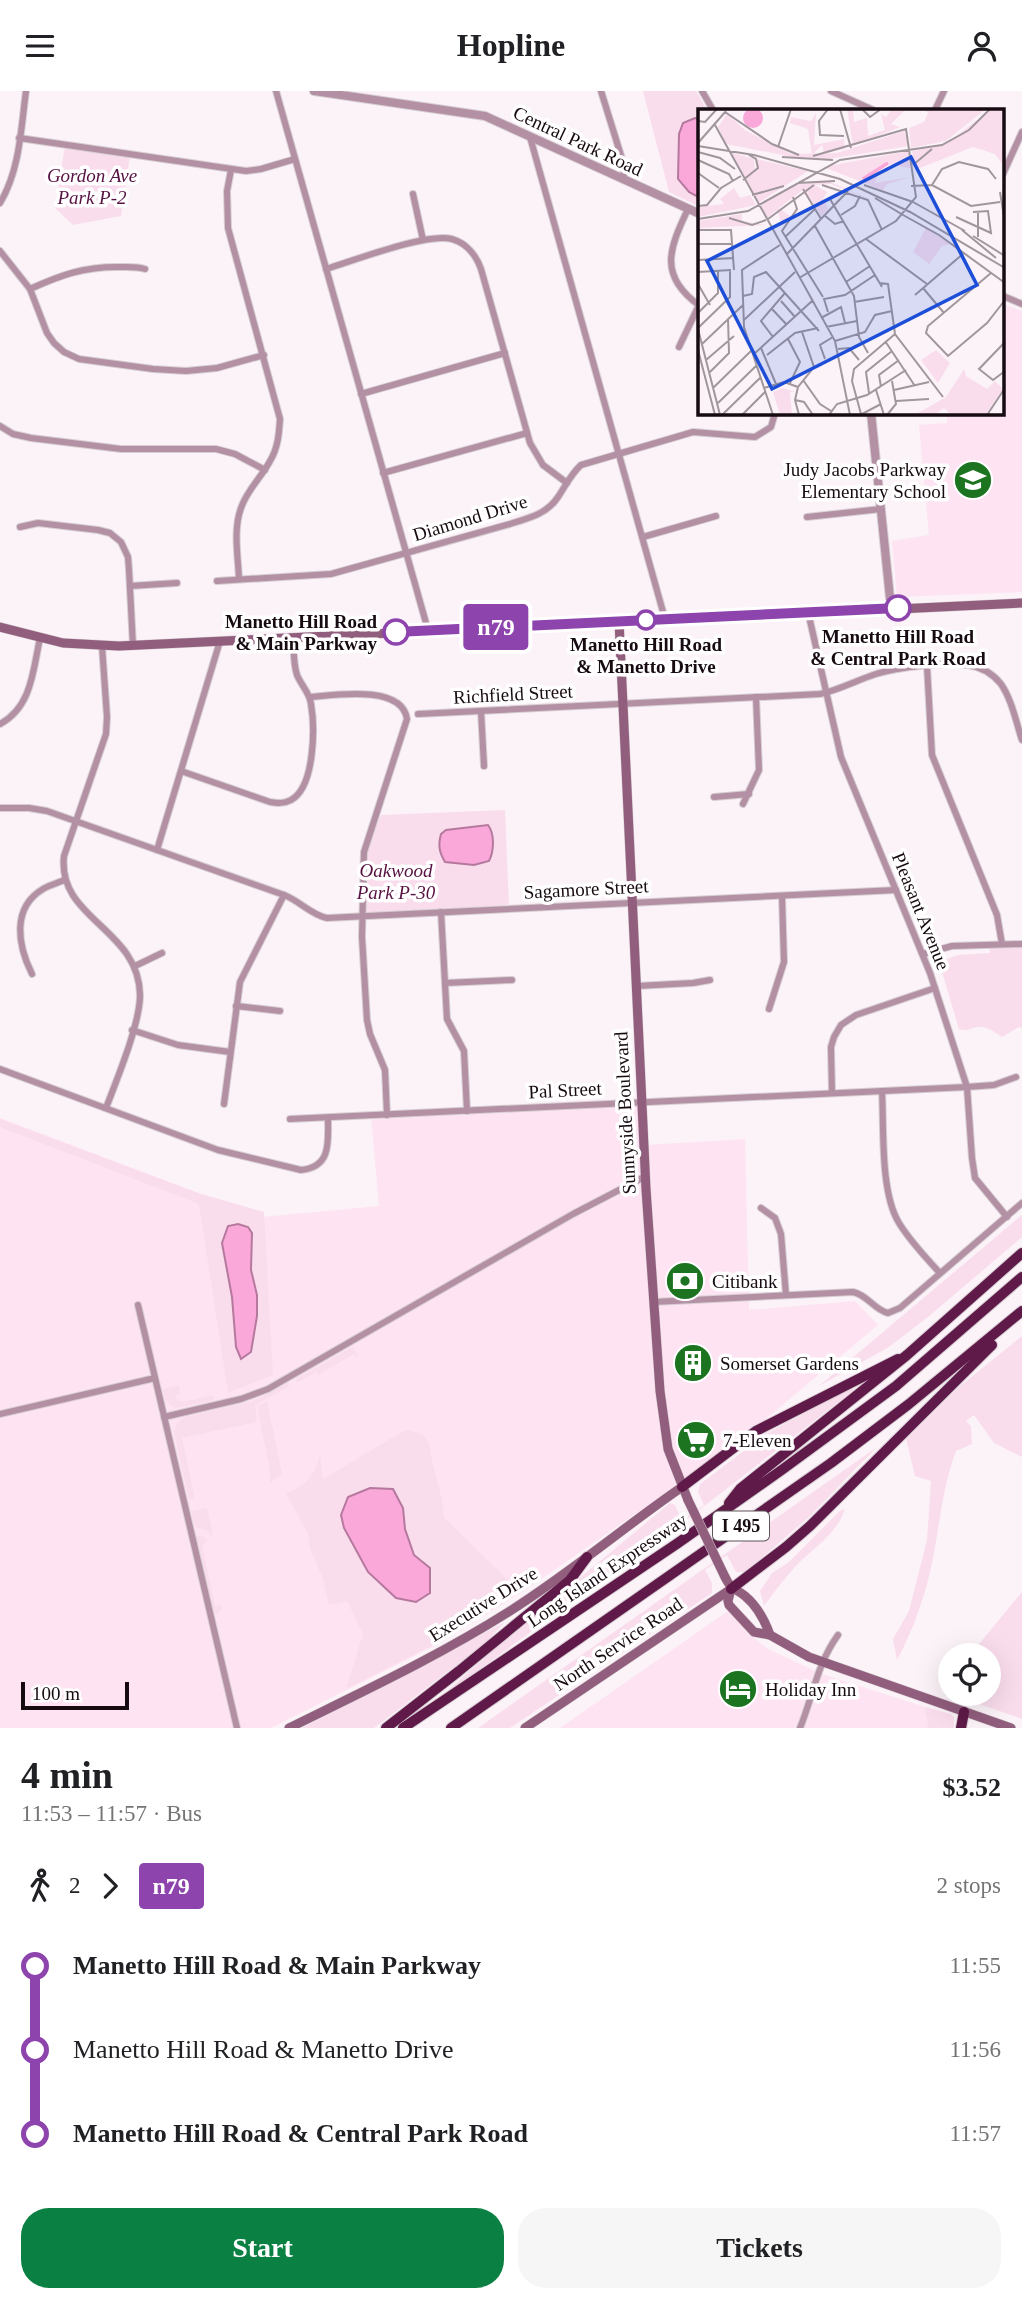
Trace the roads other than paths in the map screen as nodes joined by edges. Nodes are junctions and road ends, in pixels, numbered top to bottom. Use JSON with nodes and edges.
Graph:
{"nodes":[{"id":1,"x":26,"y":91,"type":"edge"},
{"id":2,"x":276,"y":91,"type":"edge"},
{"id":3,"x":314,"y":91,"type":"edge"},
{"id":4,"x":601,"y":91,"type":"edge"},
{"id":5,"x":702,"y":91,"type":"edge"},
{"id":6,"x":831,"y":91,"type":"edge"},
{"id":7,"x":944,"y":91,"type":"edge"},
{"id":8,"x":840,"y":93,"type":"edge"},
{"id":9,"x":712,"y":109,"type":"edge"},
{"id":10,"x":871,"y":109,"type":"edge"},
{"id":11,"x":935,"y":109,"type":"edge"},
{"id":12,"x":1022,"y":132,"type":"edge"},
{"id":13,"x":530,"y":137,"type":"junction"},
{"id":14,"x":19,"y":138,"type":"junction"},
{"id":15,"x":295,"y":159,"type":"junction"},
{"id":16,"x":231,"y":170,"type":"junction"},
{"id":17,"x":1004,"y":172,"type":"edge"},
{"id":18,"x":624,"y":179,"type":"junction"},
{"id":19,"x":413,"y":194,"type":"dead end"},
{"id":20,"x":0,"y":203,"type":"edge"},
{"id":21,"x":688,"y":209,"type":"junction"},
{"id":22,"x":698,"y":213,"type":"edge"},
{"id":23,"x":423,"y":240,"type":"junction"},
{"id":24,"x":0,"y":251,"type":"edge"},
{"id":25,"x":145,"y":269,"type":"dead end"},
{"id":26,"x":326,"y":269,"type":"junction"},
{"id":27,"x":30,"y":289,"type":"junction"},
{"id":28,"x":1004,"y":296,"type":"edge"},
{"id":29,"x":698,"y":304,"type":"edge"},
{"id":30,"x":1022,"y":304,"type":"edge"},
{"id":31,"x":698,"y":307,"type":"edge"},
{"id":32,"x":679,"y":347,"type":"dead end"},
{"id":33,"x":505,"y":353,"type":"junction"},
{"id":34,"x":264,"y":355,"type":"junction"},
{"id":35,"x":360,"y":394,"type":"junction"},
{"id":36,"x":774,"y":415,"type":"edge"},
{"id":37,"x":871,"y":415,"type":"edge"},
{"id":38,"x":0,"y":426,"type":"edge"},
{"id":39,"x":527,"y":433,"type":"junction"},
{"id":40,"x":619,"y":453,"type":"junction"},
{"id":41,"x":265,"y":470,"type":"junction"},
{"id":42,"x":383,"y":473,"type":"junction"},
{"id":43,"x":567,"y":483,"type":"junction"},
{"id":44,"x":881,"y":509,"type":"junction"},
{"id":45,"x":716,"y":516,"type":"dead end"},
{"id":46,"x":807,"y":517,"type":"dead end"},
{"id":47,"x":20,"y":527,"type":"dead end"},
{"id":48,"x":643,"y":537,"type":"junction"},
{"id":49,"x":406,"y":554,"type":"junction"},
{"id":50,"x":239,"y":579,"type":"junction"},
{"id":51,"x":218,"y":580,"type":"dead end"},
{"id":52,"x":177,"y":583,"type":"dead end"},
{"id":53,"x":130,"y":586,"type":"junction"},
{"id":54,"x":1022,"y":603,"type":"edge"},
{"id":55,"x":891,"y":608,"type":"junction"},
{"id":56,"x":808,"y":612,"type":"junction"},
{"id":57,"x":665,"y":619,"type":"junction"},
{"id":58,"x":620,"y":621,"type":"junction"},
{"id":59,"x":0,"y":627,"type":"edge"},
{"id":60,"x":428,"y":630,"type":"junction"},
{"id":61,"x":293,"y":637,"type":"junction"},
{"id":62,"x":40,"y":638,"type":"junction"},
{"id":63,"x":220,"y":641,"type":"junction"},
{"id":64,"x":102,"y":646,"type":"junction"},
{"id":65,"x":133,"y":646,"type":"junction"},
{"id":66,"x":927,"y":666,"type":"junction"},
{"id":67,"x":827,"y":692,"type":"junction"},
{"id":68,"x":310,"y":697,"type":"junction"},
{"id":69,"x":756,"y":697,"type":"junction"},
{"id":70,"x":623,"y":704,"type":"junction"},
{"id":71,"x":481,"y":711,"type":"junction"},
{"id":72,"x":418,"y":714,"type":"dead end"},
{"id":73,"x":0,"y":724,"type":"edge"},
{"id":74,"x":1022,"y":740,"type":"edge"},
{"id":75,"x":484,"y":766,"type":"dead end"},
{"id":76,"x":181,"y":771,"type":"junction"},
{"id":77,"x":748,"y":794,"type":"junction"},
{"id":78,"x":714,"y":797,"type":"dead end"},
{"id":79,"x":743,"y":804,"type":"dead end"},
{"id":80,"x":0,"y":809,"type":"edge"},
{"id":81,"x":76,"y":822,"type":"junction"},
{"id":82,"x":157,"y":850,"type":"junction"},
{"id":83,"x":64,"y":880,"type":"junction"},
{"id":84,"x":896,"y":890,"type":"junction"},
{"id":85,"x":284,"y":895,"type":"junction"},
{"id":86,"x":782,"y":896,"type":"junction"},
{"id":87,"x":633,"y":903,"type":"junction"},
{"id":88,"x":441,"y":912,"type":"junction"},
{"id":89,"x":363,"y":916,"type":"junction"},
{"id":90,"x":1002,"y":944,"type":"junction"},
{"id":91,"x":1022,"y":944,"type":"edge"},
{"id":92,"x":162,"y":953,"type":"dead end"},
{"id":93,"x":923,"y":954,"type":"junction"},
{"id":94,"x":135,"y":966,"type":"junction"},
{"id":95,"x":32,"y":974,"type":"dead end"},
{"id":96,"x":512,"y":980,"type":"dead end"},
{"id":97,"x":710,"y":980,"type":"dead end"},
{"id":98,"x":444,"y":983,"type":"junction"},
{"id":99,"x":637,"y":986,"type":"junction"},
{"id":100,"x":934,"y":988,"type":"junction"},
{"id":101,"x":236,"y":1006,"type":"junction"},
{"id":102,"x":769,"y":1009,"type":"dead end"},
{"id":103,"x":280,"y":1011,"type":"dead end"},
{"id":104,"x":132,"y":1030,"type":"junction"},
{"id":105,"x":230,"y":1052,"type":"junction"},
{"id":106,"x":0,"y":1069,"type":"edge"},
{"id":107,"x":1016,"y":1077,"type":"dead end"},
{"id":108,"x":967,"y":1087,"type":"junction"},
{"id":109,"x":882,"y":1091,"type":"junction"},
{"id":110,"x":832,"y":1093,"type":"junction"},
{"id":111,"x":642,"y":1102,"type":"junction"},
{"id":112,"x":224,"y":1104,"type":"dead end"},
{"id":113,"x":106,"y":1108,"type":"junction"},
{"id":114,"x":467,"y":1111,"type":"junction"},
{"id":115,"x":387,"y":1115,"type":"junction"},
{"id":116,"x":328,"y":1118,"type":"junction"},
{"id":117,"x":290,"y":1119,"type":"dead end"},
{"id":118,"x":646,"y":1176,"type":"junction"},
{"id":119,"x":1022,"y":1203,"type":"edge"},
{"id":120,"x":761,"y":1208,"type":"dead end"},
{"id":121,"x":1007,"y":1217,"type":"junction"},
{"id":122,"x":1022,"y":1253,"type":"edge"},
{"id":123,"x":940,"y":1273,"type":"junction"},
{"id":124,"x":1022,"y":1277,"type":"edge"},
{"id":125,"x":786,"y":1294,"type":"junction"},
{"id":126,"x":653,"y":1302,"type":"junction"},
{"id":127,"x":138,"y":1305,"type":"dead end"},
{"id":128,"x":1022,"y":1314,"type":"edge"},
{"id":129,"x":907,"y":1355,"type":"junction"},
{"id":130,"x":155,"y":1378,"type":"junction"},
{"id":131,"x":0,"y":1414,"type":"edge"},
{"id":132,"x":164,"y":1417,"type":"junction"},
{"id":133,"x":682,"y":1487,"type":"junction"},
{"id":134,"x":723,"y":1511,"type":"junction"},
{"id":135,"x":587,"y":1557,"type":"junction"},
{"id":136,"x":731,"y":1589,"type":"junction"},
{"id":137,"x":770,"y":1635,"type":"junction"},
{"id":138,"x":838,"y":1635,"type":"dead end"},
{"id":139,"x":822,"y":1663,"type":"junction"},
{"id":140,"x":964,"y":1712,"type":"junction"},
{"id":141,"x":237,"y":1728,"type":"edge"},
{"id":142,"x":289,"y":1728,"type":"edge"},
{"id":143,"x":386,"y":1728,"type":"edge"},
{"id":144,"x":403,"y":1728,"type":"edge"},
{"id":145,"x":451,"y":1728,"type":"edge"},
{"id":146,"x":525,"y":1728,"type":"edge"},
{"id":147,"x":800,"y":1728,"type":"edge"},
{"id":148,"x":961,"y":1728,"type":"edge"},
{"id":149,"x":1011,"y":1728,"type":"edge"}],
"edges":[{"from":1,"to":14,"type":"street"},
{"from":2,"to":15,"type":"street"},
{"from":3,"to":13,"type":"street","name":"Central Park Road"},
{"from":4,"to":18,"type":"street"},
{"from":5,"to":9,"type":"street"},
{"from":6,"to":8,"type":"street"},
{"from":7,"to":11,"type":"street"},
{"from":8,"to":10,"type":"street"},
{"from":12,"to":17,"type":"street"},
{"from":13,"to":18,"type":"street","name":"Central Park Road"},
{"from":13,"to":40,"type":"street"},
{"from":14,"to":16,"type":"street"},
{"from":14,"to":20,"type":"street"},
{"from":15,"to":16,"type":"street"},
{"from":15,"to":26,"type":"street"},
{"from":16,"to":34,"type":"street"},
{"from":18,"to":21,"type":"street","name":"Central Park Road"},
{"from":19,"to":23,"type":"street"},
{"from":21,"to":22,"type":"street","name":"Central Park Road"},
{"from":21,"to":29,"type":"street"},
{"from":23,"to":26,"type":"street"},
{"from":23,"to":33,"type":"street"},
{"from":24,"to":27,"type":"street"},
{"from":25,"to":27,"type":"street"},
{"from":26,"to":35,"type":"street"},
{"from":27,"to":34,"type":"street"},
{"from":28,"to":30,"type":"street"},
{"from":31,"to":32,"type":"street"},
{"from":33,"to":35,"type":"street"},
{"from":33,"to":39,"type":"street"},
{"from":34,"to":41,"type":"street"},
{"from":35,"to":42,"type":"street"},
{"from":36,"to":40,"type":"street","name":"Diamond Drive"},
{"from":37,"to":44,"type":"street"},
{"from":38,"to":41,"type":"street"},
{"from":39,"to":42,"type":"street"},
{"from":39,"to":43,"type":"street"},
{"from":40,"to":43,"type":"street","name":"Diamond Drive"},
{"from":40,"to":48,"type":"street"},
{"from":41,"to":50,"type":"street"},
{"from":42,"to":49,"type":"street"},
{"from":43,"to":49,"type":"street","name":"Diamond Drive"},
{"from":44,"to":46,"type":"street"},
{"from":44,"to":55,"type":"street"},
{"from":45,"to":48,"type":"street"},
{"from":47,"to":53,"type":"street"},
{"from":48,"to":57,"type":"street"},
{"from":49,"to":50,"type":"street","name":"Diamond Drive"},
{"from":49,"to":60,"type":"street"},
{"from":50,"to":51,"type":"street","name":"Diamond Drive"},
{"from":52,"to":53,"type":"street"},
{"from":53,"to":65,"type":"street"},
{"from":54,"to":55,"type":"main road"},
{"from":55,"to":56,"type":"main road"},
{"from":56,"to":57,"type":"main road"},
{"from":56,"to":67,"type":"street","name":"Pleasant Avenue"},
{"from":57,"to":58,"type":"main road"},
{"from":58,"to":60,"type":"main road"},
{"from":58,"to":70,"type":"main road","name":"Sunnyside Boulevard"},
{"from":59,"to":62,"type":"main road"},
{"from":60,"to":61,"type":"main road"},
{"from":61,"to":63,"type":"main road"},
{"from":61,"to":68,"type":"street"},
{"from":62,"to":64,"type":"main road"},
{"from":62,"to":73,"type":"street"},
{"from":63,"to":65,"type":"main road"},
{"from":63,"to":76,"type":"street"},
{"from":64,"to":65,"type":"main road"},
{"from":64,"to":81,"type":"street"},
{"from":66,"to":67,"type":"street","name":"Richfield Street"},
{"from":66,"to":74,"type":"street","name":"Richfield Street"},
{"from":66,"to":90,"type":"street"},
{"from":67,"to":69,"type":"street","name":"Richfield Street"},
{"from":67,"to":84,"type":"street","name":"Pleasant Avenue"},
{"from":68,"to":76,"type":"street"},
{"from":68,"to":89,"type":"street"},
{"from":69,"to":70,"type":"street","name":"Richfield Street"},
{"from":69,"to":77,"type":"street"},
{"from":70,"to":71,"type":"street","name":"Richfield Street"},
{"from":70,"to":87,"type":"main road","name":"Sunnyside Boulevard"},
{"from":71,"to":72,"type":"street","name":"Richfield Street"},
{"from":71,"to":75,"type":"street"},
{"from":76,"to":82,"type":"street"},
{"from":77,"to":78,"type":"street"},
{"from":77,"to":79,"type":"street"},
{"from":80,"to":81,"type":"street","name":"Sagamore Street"},
{"from":81,"to":82,"type":"street","name":"Sagamore Street"},
{"from":81,"to":83,"type":"street"},
{"from":82,"to":85,"type":"street","name":"Sagamore Street"},
{"from":83,"to":94,"type":"street"},
{"from":83,"to":95,"type":"street"},
{"from":84,"to":86,"type":"street","name":"Sagamore Street"},
{"from":84,"to":93,"type":"street","name":"Pleasant Avenue"},
{"from":85,"to":89,"type":"street","name":"Sagamore Street"},
{"from":85,"to":101,"type":"street"},
{"from":86,"to":87,"type":"street","name":"Sagamore Street"},
{"from":86,"to":102,"type":"street"},
{"from":87,"to":88,"type":"street","name":"Sagamore Street"},
{"from":87,"to":99,"type":"main road","name":"Sunnyside Boulevard"},
{"from":88,"to":89,"type":"street","name":"Sagamore Street"},
{"from":88,"to":98,"type":"street"},
{"from":89,"to":115,"type":"street"},
{"from":90,"to":91,"type":"street"},
{"from":90,"to":93,"type":"street"},
{"from":92,"to":94,"type":"street"},
{"from":93,"to":100,"type":"street","name":"Pleasant Avenue"},
{"from":94,"to":104,"type":"street"},
{"from":96,"to":98,"type":"street"},
{"from":97,"to":99,"type":"street"},
{"from":98,"to":114,"type":"street"},
{"from":99,"to":111,"type":"main road","name":"Sunnyside Boulevard"},
{"from":100,"to":108,"type":"street","name":"Pleasant Avenue"},
{"from":100,"to":110,"type":"street"},
{"from":101,"to":103,"type":"street"},
{"from":101,"to":105,"type":"street"},
{"from":104,"to":105,"type":"street"},
{"from":104,"to":113,"type":"street"},
{"from":105,"to":112,"type":"street"},
{"from":106,"to":113,"type":"street"},
{"from":107,"to":108,"type":"street","name":"Pal Street"},
{"from":108,"to":109,"type":"street","name":"Pal Street"},
{"from":108,"to":121,"type":"street","name":"Pleasant Avenue"},
{"from":109,"to":110,"type":"street","name":"Pal Street"},
{"from":109,"to":123,"type":"street"},
{"from":110,"to":111,"type":"street","name":"Pal Street"},
{"from":111,"to":114,"type":"street","name":"Pal Street"},
{"from":111,"to":118,"type":"main road","name":"Sunnyside Boulevard"},
{"from":113,"to":116,"type":"street"},
{"from":114,"to":115,"type":"street","name":"Pal Street"},
{"from":115,"to":116,"type":"street","name":"Pal Street"},
{"from":116,"to":117,"type":"street","name":"Pal Street"},
{"from":118,"to":126,"type":"main road","name":"Sunnyside Boulevard"},
{"from":118,"to":132,"type":"street"},
{"from":119,"to":121,"type":"street"},
{"from":120,"to":125,"type":"street"},
{"from":121,"to":123,"type":"street"},
{"from":122,"to":129,"type":"highway"},
{"from":123,"to":125,"type":"street"},
{"from":124,"to":134,"type":"highway","name":"Long Island Expressway","number":"I 495"},
{"from":125,"to":126,"type":"street"},
{"from":126,"to":133,"type":"main road","name":"Sunnyside Boulevard"},
{"from":127,"to":130,"type":"street"},
{"from":128,"to":136,"type":"highway"},
{"from":128,"to":145,"type":"highway","name":"Long Island Expressway","number":"I 495"},
{"from":129,"to":133,"type":"highway"},
{"from":129,"to":134,"type":"highway"},
{"from":130,"to":131,"type":"street"},
{"from":130,"to":132,"type":"street"},
{"from":132,"to":141,"type":"street"},
{"from":133,"to":135,"type":"main road","name":"Executive Drive"},
{"from":133,"to":136,"type":"main road","name":"Sunnyside Boulevard","bridge":true},
{"from":134,"to":144,"type":"highway","name":"Long Island Expressway","number":"I 495"},
{"from":135,"to":142,"type":"main road","name":"Executive Drive"},
{"from":135,"to":143,"type":"highway"},
{"from":136,"to":137,"type":"main road","name":"Sunnyside Boulevard"},
{"from":136,"to":137,"type":"main road","name":"Sunnyside Boulevard"},
{"from":136,"to":146,"type":"main road","name":"North Service Road"},
{"from":137,"to":139,"type":"main road","name":"Sunnyside Boulevard"},
{"from":138,"to":139,"type":"street"},
{"from":139,"to":140,"type":"main road","name":"Sunnyside Boulevard"},
{"from":139,"to":147,"type":"street"},
{"from":140,"to":148,"type":"highway"},
{"from":140,"to":149,"type":"main road","name":"Sunnyside Boulevard"}]}
